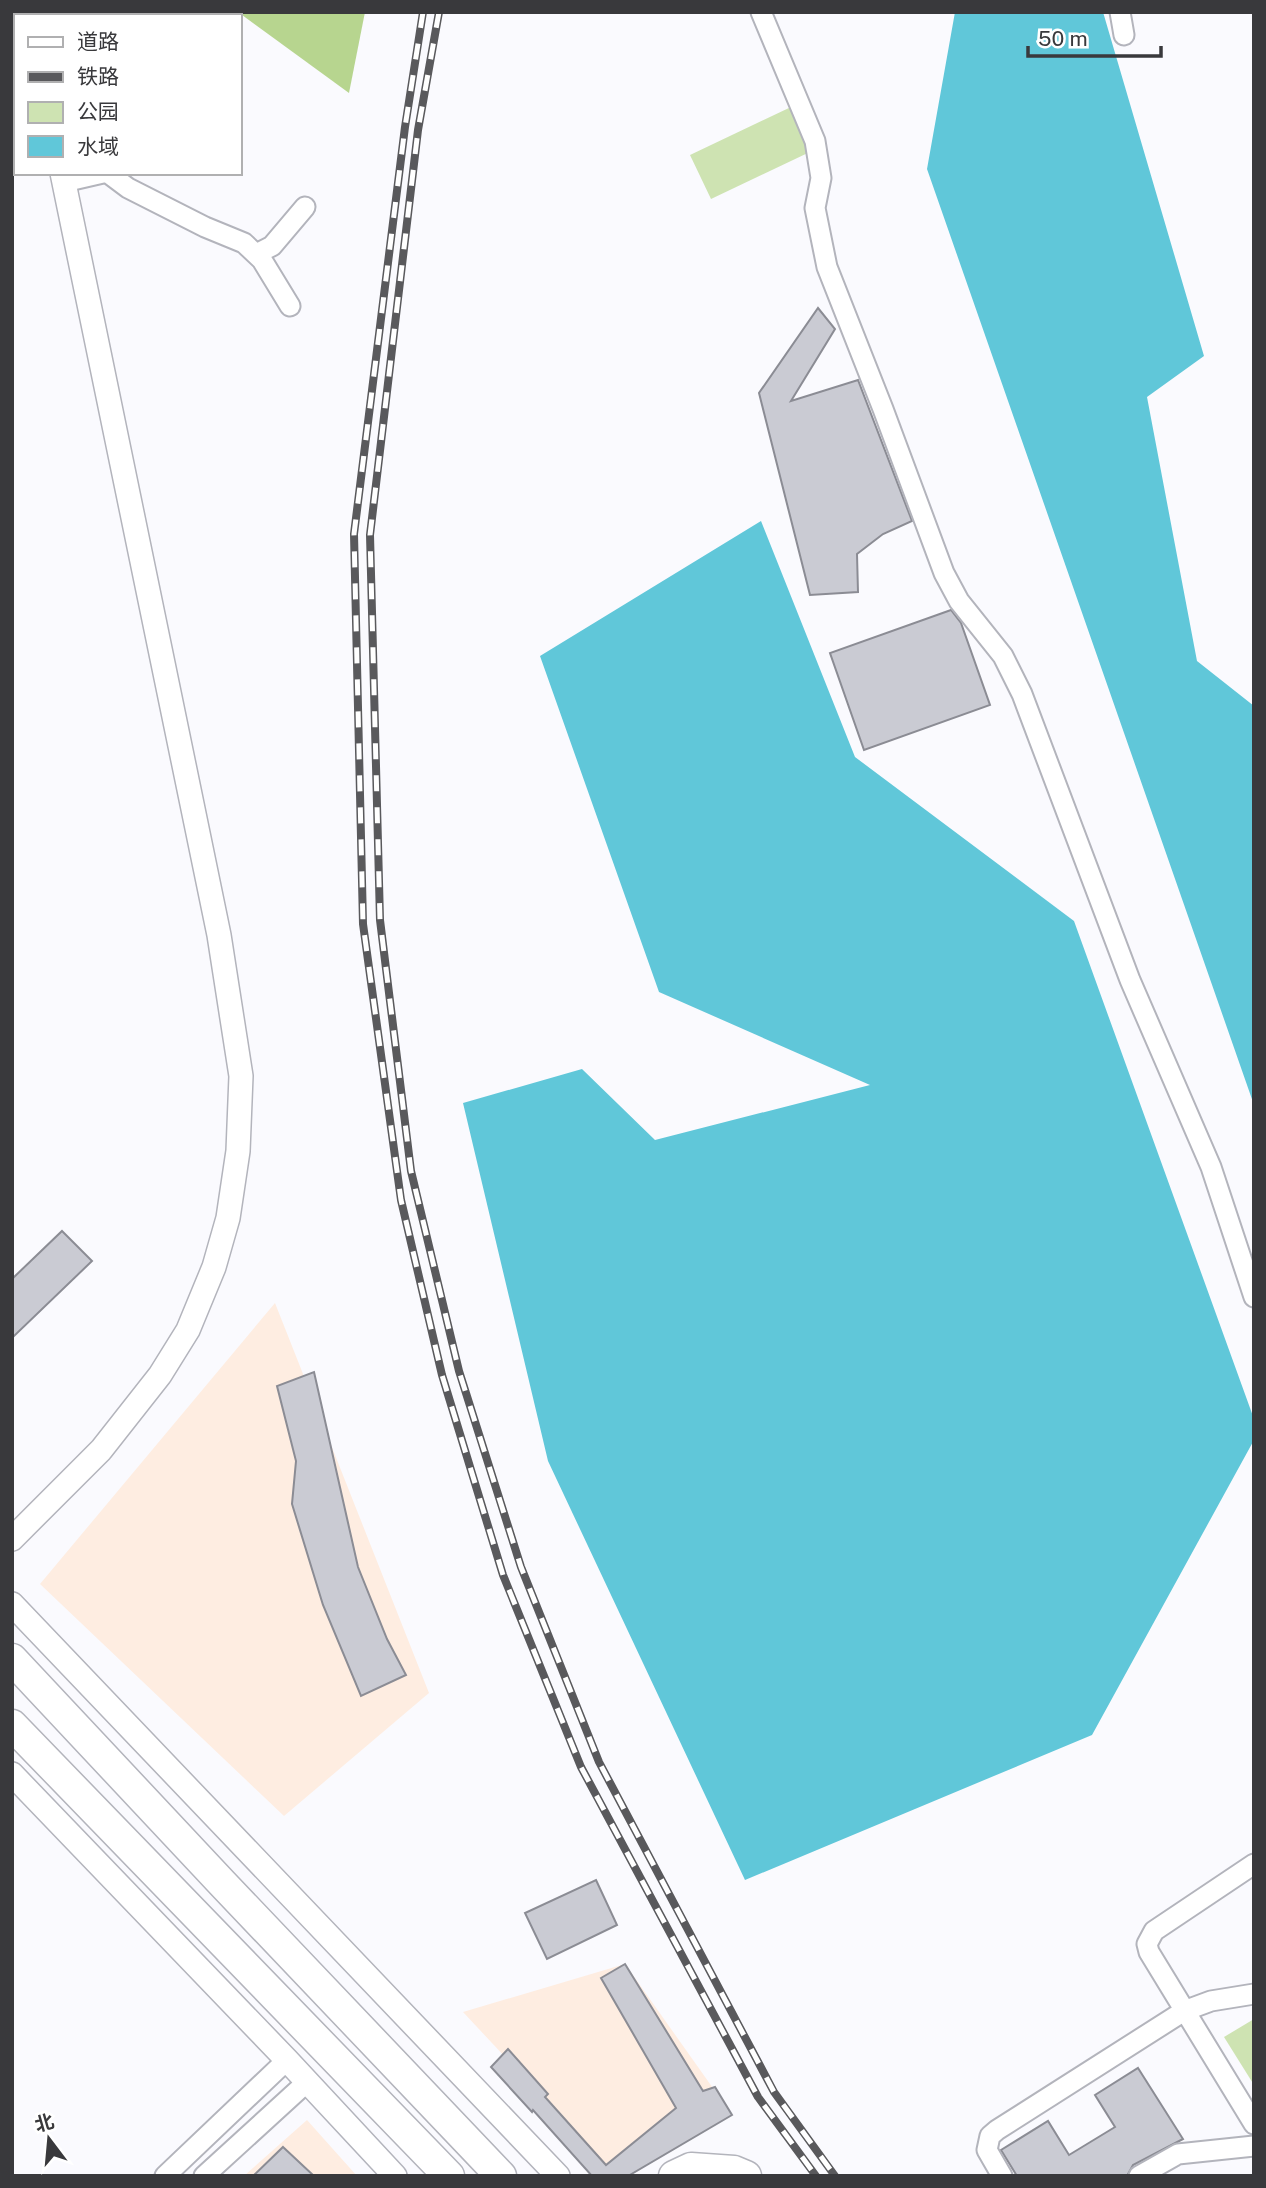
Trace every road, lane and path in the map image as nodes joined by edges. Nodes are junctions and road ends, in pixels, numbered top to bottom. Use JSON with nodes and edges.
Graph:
{"nodes":[{"id":1,"x":761,"y":12,"type":"edge"},
{"id":2,"x":1120,"y":12,"type":"edge"},
{"id":3,"x":1124,"y":35,"type":"dead end"},
{"id":4,"x":88,"y":175,"type":"edge"},
{"id":5,"x":107,"y":175,"type":"edge"},
{"id":6,"x":63,"y":178,"type":"edge"},
{"id":7,"x":305,"y":207,"type":"dead end"},
{"id":8,"x":256,"y":254,"type":"junction"},
{"id":9,"x":290,"y":306,"type":"dead end"},
{"id":10,"x":1254,"y":1297,"type":"edge"},
{"id":11,"x":12,"y":1539,"type":"edge"},
{"id":12,"x":12,"y":1604,"type":"edge"},
{"id":13,"x":12,"y":1659,"type":"edge"},
{"id":14,"x":12,"y":1725,"type":"edge"},
{"id":15,"x":12,"y":1774,"type":"edge"},
{"id":16,"x":1254,"y":1864,"type":"edge"},
{"id":17,"x":1254,"y":1994,"type":"edge"},
{"id":18,"x":1184,"y":2011,"type":"junction"},
{"id":19,"x":287,"y":2060,"type":"junction"},
{"id":20,"x":307,"y":2082,"type":"junction"},
{"id":21,"x":1254,"y":2124,"type":"edge"},
{"id":22,"x":1254,"y":2146,"type":"edge"},
{"id":23,"x":165,"y":2176,"type":"edge"},
{"id":24,"x":204,"y":2176,"type":"edge"},
{"id":25,"x":395,"y":2176,"type":"edge"},
{"id":26,"x":449,"y":2176,"type":"edge"},
{"id":27,"x":501,"y":2176,"type":"edge"},
{"id":28,"x":558,"y":2176,"type":"edge"},
{"id":29,"x":674,"y":2176,"type":"edge"},
{"id":30,"x":746,"y":2176,"type":"edge"},
{"id":31,"x":1002,"y":2176,"type":"edge"},
{"id":32,"x":1139,"y":2176,"type":"edge"}],
"edges":[{"from":1,"to":10,"type":"street"},
{"from":2,"to":3,"type":"street"},
{"from":4,"to":6,"type":"street"},
{"from":5,"to":8,"type":"street"},
{"from":6,"to":11,"type":"street"},
{"from":7,"to":8,"type":"street"},
{"from":8,"to":9,"type":"street"},
{"from":12,"to":28,"type":"street"},
{"from":13,"to":27,"type":"main road"},
{"from":14,"to":26,"type":"main road"},
{"from":15,"to":19,"type":"street"},
{"from":16,"to":18,"type":"street"},
{"from":17,"to":18,"type":"street"},
{"from":18,"to":21,"type":"street"},
{"from":18,"to":31,"type":"street"},
{"from":19,"to":20,"type":"street"},
{"from":19,"to":23,"type":"street"},
{"from":20,"to":24,"type":"street"},
{"from":20,"to":25,"type":"street"},
{"from":22,"to":32,"type":"street"},
{"from":29,"to":30,"type":"main road"}]}
